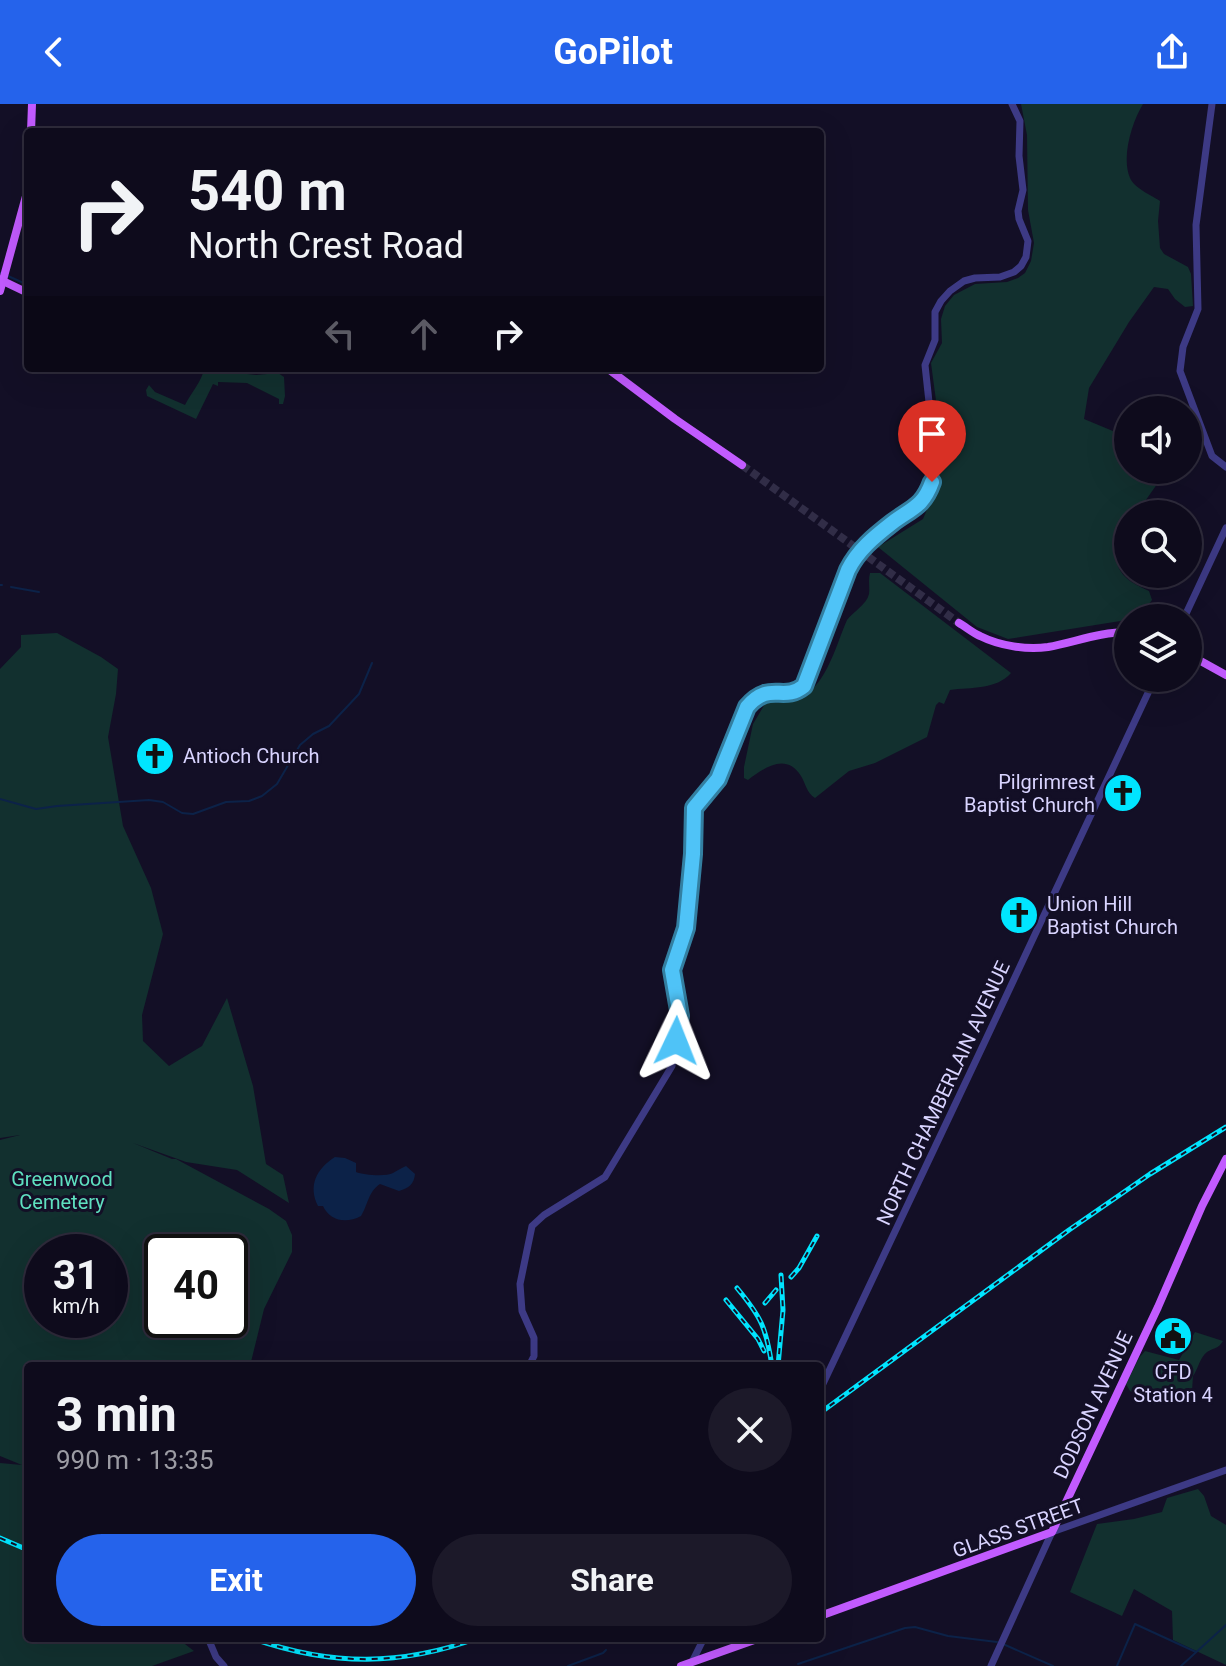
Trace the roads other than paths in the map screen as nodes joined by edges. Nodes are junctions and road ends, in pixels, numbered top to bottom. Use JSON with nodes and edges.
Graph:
{"nodes":[{"id":1,"x":32,"y":104,"type":"edge"},
{"id":2,"x":1012,"y":104,"type":"edge"},
{"id":3,"x":1212,"y":104,"type":"edge"},
{"id":4,"x":31,"y":128,"type":"edge"},
{"id":5,"x":24,"y":203,"type":"edge"},
{"id":6,"x":2,"y":280,"type":"edge"},
{"id":7,"x":0,"y":291,"type":"edge"},
{"id":8,"x":24,"y":291,"type":"edge"},
{"id":9,"x":612,"y":372,"type":"edge"},
{"id":10,"x":742,"y":465,"type":"tunnel mouth"},
{"id":11,"x":1226,"y":467,"type":"edge"},
{"id":12,"x":1226,"y":528,"type":"edge"},
{"id":13,"x":1191,"y":604,"type":"edge"},
{"id":14,"x":959,"y":623,"type":"tunnel mouth"},
{"id":15,"x":1114,"y":633,"type":"edge"},
{"id":16,"x":1202,"y":662,"type":"edge"},
{"id":17,"x":1226,"y":675,"type":"edge"},
{"id":18,"x":1149,"y":692,"type":"edge"},
{"id":19,"x":1226,"y":1159,"type":"edge"},
{"id":20,"x":531,"y":1362,"type":"edge"},
{"id":21,"x":824,"y":1382,"type":"edge"},
{"id":22,"x":1226,"y":1470,"type":"edge"},
{"id":23,"x":1052,"y":1532,"type":"junction"},
{"id":24,"x":824,"y":1615,"type":"edge"},
{"id":25,"x":210,"y":1642,"type":"edge"},
{"id":26,"x":702,"y":1642,"type":"edge"},
{"id":27,"x":749,"y":1642,"type":"edge"},
{"id":28,"x":692,"y":1662,"type":"junction"},
{"id":29,"x":224,"y":1666,"type":"edge"},
{"id":30,"x":681,"y":1666,"type":"edge"},
{"id":31,"x":991,"y":1666,"type":"edge"}],
"edges":[{"from":1,"to":4,"type":"main road"},
{"from":2,"to":20,"type":"street"},
{"from":3,"to":11,"type":"street"},
{"from":5,"to":6,"type":"main road"},
{"from":6,"to":7,"type":"main road"},
{"from":6,"to":8,"type":"main road"},
{"from":9,"to":10,"type":"main road"},
{"from":12,"to":13,"type":"street"},
{"from":14,"to":15,"type":"main road"},
{"from":16,"to":17,"type":"main road"},
{"from":18,"to":21,"type":"street","name":"NORTH CHAMBERLAIN AVENUE"},
{"from":19,"to":23,"type":"main road","name":"DODSON AVENUE"},
{"from":22,"to":23,"type":"street","name":"GLASS STREET"},
{"from":23,"to":24,"type":"main road","name":"GLASS STREET"},
{"from":23,"to":31,"type":"street","name":"DODSON AVENUE"},
{"from":25,"to":29,"type":"street"},
{"from":26,"to":28,"type":"street"},
{"from":27,"to":28,"type":"main road"},
{"from":28,"to":30,"type":"main road"}]}
